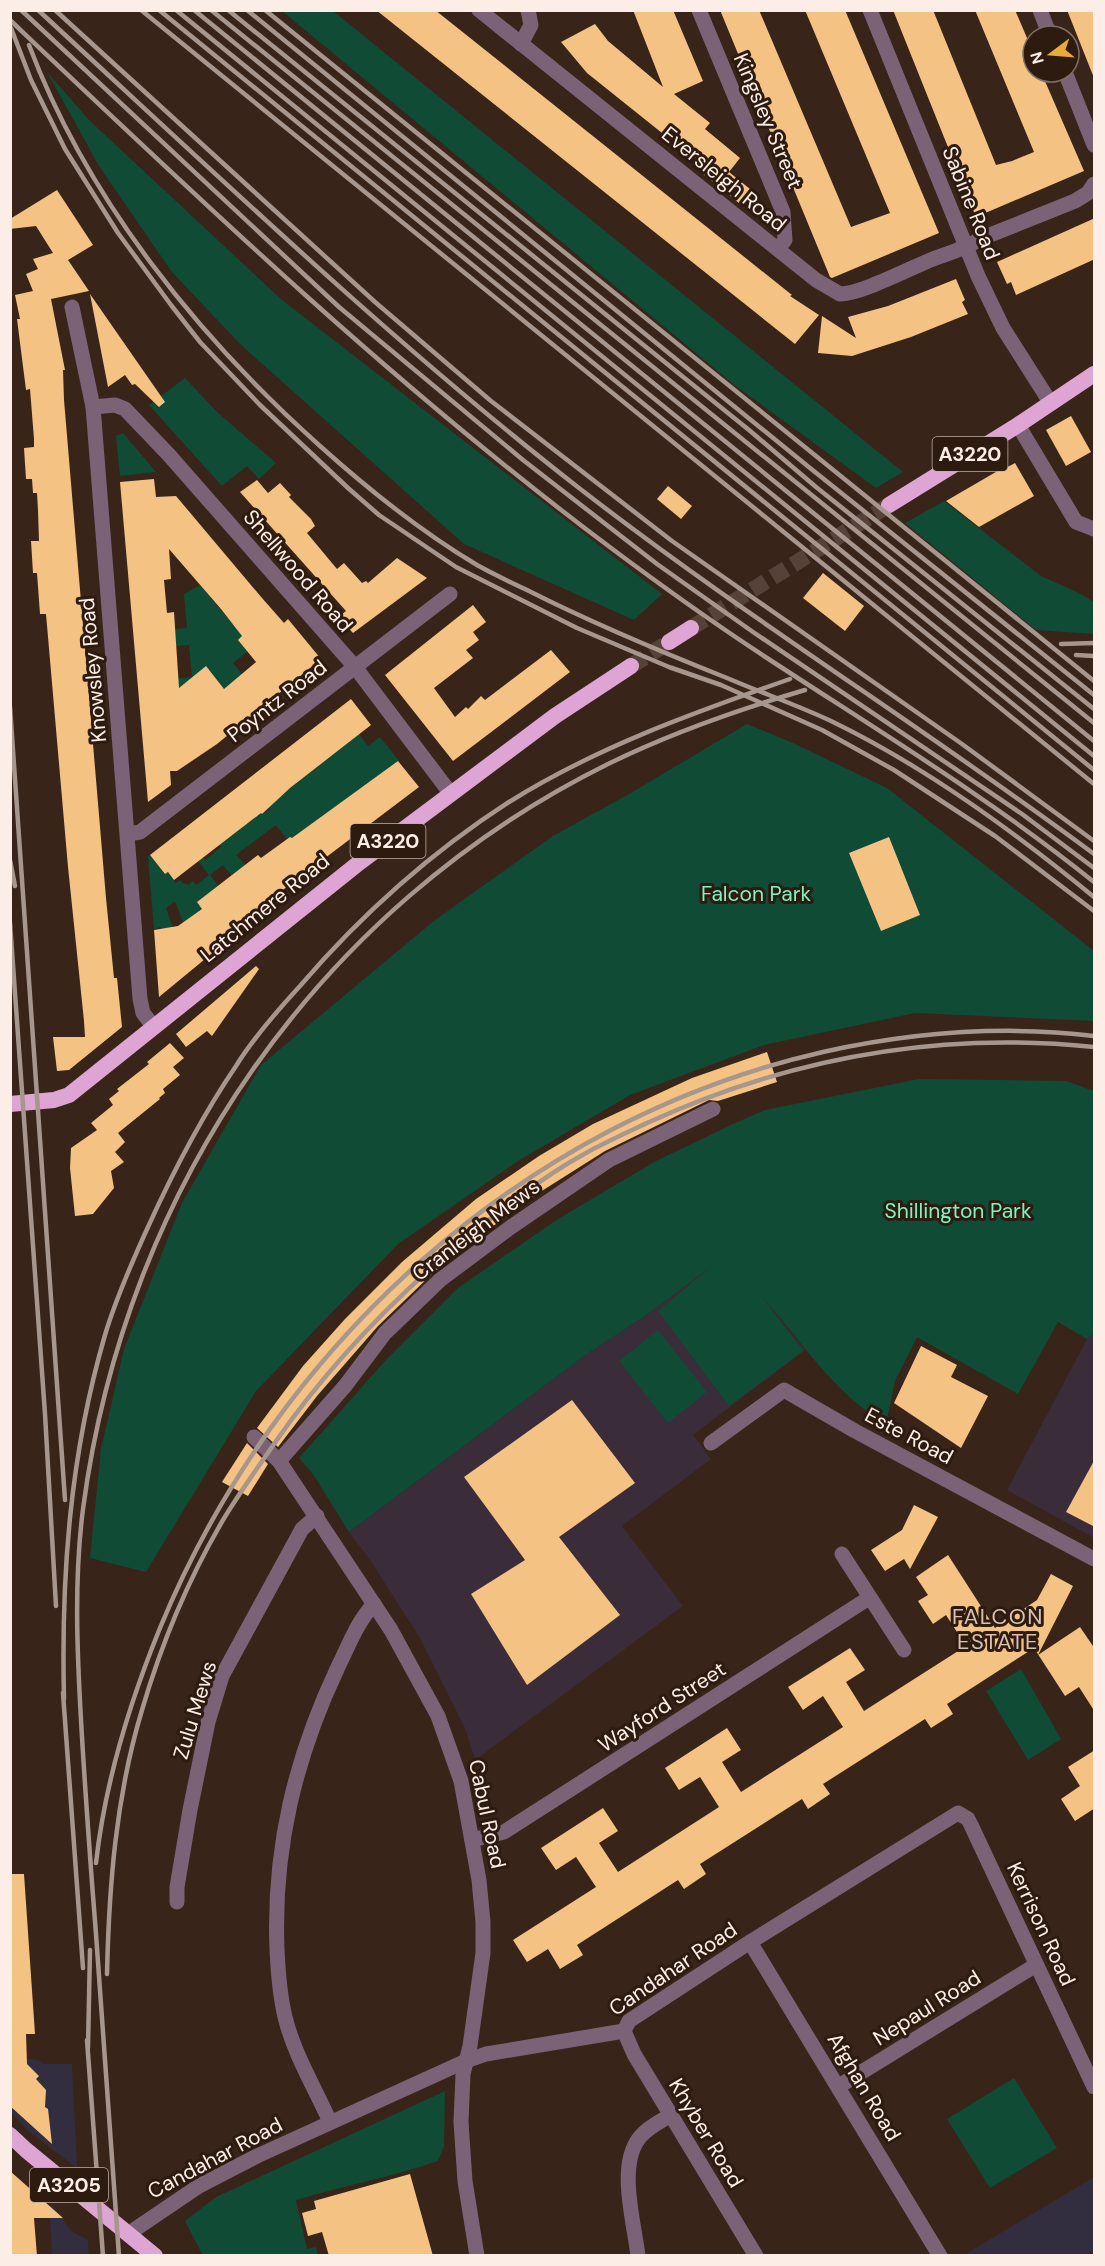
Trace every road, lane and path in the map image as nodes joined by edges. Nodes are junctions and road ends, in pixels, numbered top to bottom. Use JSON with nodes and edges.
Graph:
{"nodes":[{"id":1,"x":479,"y":10,"type":"edge"},
{"id":2,"x":528,"y":10,"type":"edge"},
{"id":3,"x":699,"y":10,"type":"edge"},
{"id":4,"x":870,"y":10,"type":"edge"},
{"id":5,"x":521,"y":44,"type":"junction"},
{"id":6,"x":1070,"y":84,"type":"edge"},
{"id":7,"x":1095,"y":145,"type":"edge"},
{"id":8,"x":1095,"y":184,"type":"edge"},
{"id":9,"x":967,"y":248,"type":"junction"},
{"id":10,"x":778,"y":249,"type":"junction"},
{"id":11,"x":72,"y":307,"type":"dead end"},
{"id":12,"x":1095,"y":374,"type":"edge"},
{"id":13,"x":1050,"y":402,"type":"junction"},
{"id":14,"x":93,"y":407,"type":"junction"},
{"id":15,"x":1018,"y":425,"type":"junction"},
{"id":16,"x":889,"y":505,"type":"tunnel mouth"},
{"id":17,"x":1095,"y":529,"type":"edge"},
{"id":18,"x":450,"y":594,"type":"dead end"},
{"id":19,"x":691,"y":628,"type":"tunnel mouth"},
{"id":20,"x":669,"y":642,"type":"tunnel mouth"},
{"id":21,"x":631,"y":666,"type":"tunnel mouth"},
{"id":22,"x":355,"y":667,"type":"junction"},
{"id":23,"x":451,"y":794,"type":"junction"},
{"id":24,"x":128,"y":834,"type":"junction"},
{"id":25,"x":154,"y":1027,"type":"junction"},
{"id":26,"x":10,"y":1104,"type":"edge"},
{"id":27,"x":713,"y":1108,"type":"dead end"},
{"id":28,"x":254,"y":1437,"type":"dead end"},
{"id":29,"x":711,"y":1443,"type":"dead end"},
{"id":30,"x":279,"y":1461,"type":"junction"},
{"id":31,"x":316,"y":1516,"type":"junction"},
{"id":32,"x":842,"y":1554,"type":"dead end"},
{"id":33,"x":1095,"y":1559,"type":"edge"},
{"id":34,"x":869,"y":1598,"type":"junction"},
{"id":35,"x":374,"y":1604,"type":"junction"},
{"id":36,"x":904,"y":1650,"type":"dead end"},
{"id":37,"x":962,"y":1815,"type":"joint"},
{"id":38,"x":472,"y":1840,"type":"junction"},
{"id":39,"x":177,"y":1902,"type":"dead end"},
{"id":40,"x":750,"y":1942,"type":"junction"},
{"id":41,"x":1036,"y":1965,"type":"junction"},
{"id":42,"x":624,"y":2031,"type":"junction"},
{"id":43,"x":466,"y":2061,"type":"junction"},
{"id":44,"x":839,"y":2086,"type":"junction"},
{"id":45,"x":1095,"y":2087,"type":"edge"},
{"id":46,"x":671,"y":2115,"type":"junction"},
{"id":47,"x":330,"y":2122,"type":"junction"},
{"id":48,"x":10,"y":2135,"type":"edge"},
{"id":49,"x":128,"y":2234,"type":"junction"},
{"id":50,"x":155,"y":2256,"type":"edge"},
{"id":51,"x":477,"y":2256,"type":"edge"},
{"id":52,"x":638,"y":2256,"type":"edge"},
{"id":53,"x":756,"y":2256,"type":"edge"},
{"id":54,"x":940,"y":2256,"type":"edge"}],
"edges":[{"from":1,"to":5,"type":"street","name":"Eversleigh Road"},
{"from":2,"to":5,"type":"street"},
{"from":3,"to":10,"type":"street","name":"Kingsley Street"},
{"from":4,"to":9,"type":"street","name":"Sabine Road"},
{"from":5,"to":10,"type":"street","name":"Eversleigh Road"},
{"from":6,"to":7,"type":"street"},
{"from":8,"to":9,"type":"street"},
{"from":9,"to":10,"type":"street","name":"Eversleigh Road"},
{"from":9,"to":13,"type":"street","name":"Sabine Road"},
{"from":11,"to":14,"type":"street","name":"Knowsley Road"},
{"from":12,"to":13,"type":"highway","number":"A3220"},
{"from":13,"to":15,"type":"highway","number":"A3220"},
{"from":14,"to":22,"type":"street","name":"Shellwood Road"},
{"from":14,"to":24,"type":"street","name":"Knowsley Road"},
{"from":15,"to":16,"type":"highway","number":"A3220"},
{"from":15,"to":17,"type":"street"},
{"from":18,"to":22,"type":"street","name":"Poyntz Road"},
{"from":19,"to":20,"type":"highway"},
{"from":21,"to":23,"type":"highway","name":"Latchmere Road","number":"A3220"},
{"from":22,"to":23,"type":"street","name":"Shellwood Road"},
{"from":22,"to":24,"type":"street","name":"Poyntz Road"},
{"from":23,"to":25,"type":"highway","name":"Latchmere Road","number":"A3220"},
{"from":24,"to":25,"type":"street","name":"Knowsley Road"},
{"from":25,"to":26,"type":"highway","name":"Latchmere Road","number":"A3220"},
{"from":27,"to":30,"type":"street","name":"Cranleigh Mews"},
{"from":28,"to":30,"type":"street","name":"Cabul Road"},
{"from":29,"to":33,"type":"street","name":"Este Road"},
{"from":30,"to":31,"type":"street","name":"Cabul Road"},
{"from":31,"to":35,"type":"street","name":"Cabul Road"},
{"from":31,"to":39,"type":"street","name":"Zulu Mews"},
{"from":32,"to":34,"type":"street"},
{"from":34,"to":36,"type":"street"},
{"from":34,"to":38,"type":"street","name":"Wayford Street"},
{"from":35,"to":38,"type":"street","name":"Cabul Road"},
{"from":35,"to":47,"type":"street"},
{"from":37,"to":40,"type":"street","name":"Candahar Road"},
{"from":37,"to":41,"type":"street","name":"Kerrison Road"},
{"from":38,"to":43,"type":"street","name":"Cabul Road"},
{"from":40,"to":42,"type":"street","name":"Candahar Road"},
{"from":40,"to":44,"type":"street","name":"Afghan Road"},
{"from":41,"to":44,"type":"street","name":"Nepaul Road"},
{"from":41,"to":45,"type":"street","name":"Kerrison Road"},
{"from":42,"to":43,"type":"street","name":"Candahar Road"},
{"from":42,"to":46,"type":"street","name":"Khyber Road"},
{"from":43,"to":47,"type":"street","name":"Candahar Road"},
{"from":43,"to":51,"type":"street","name":"Cabul Road"},
{"from":44,"to":54,"type":"street","name":"Afghan Road"},
{"from":46,"to":52,"type":"street"},
{"from":46,"to":53,"type":"street","name":"Khyber Road"},
{"from":47,"to":49,"type":"street","name":"Candahar Road"},
{"from":48,"to":49,"type":"highway","number":"A3205"},
{"from":49,"to":50,"type":"highway","number":"A3205"}]}
